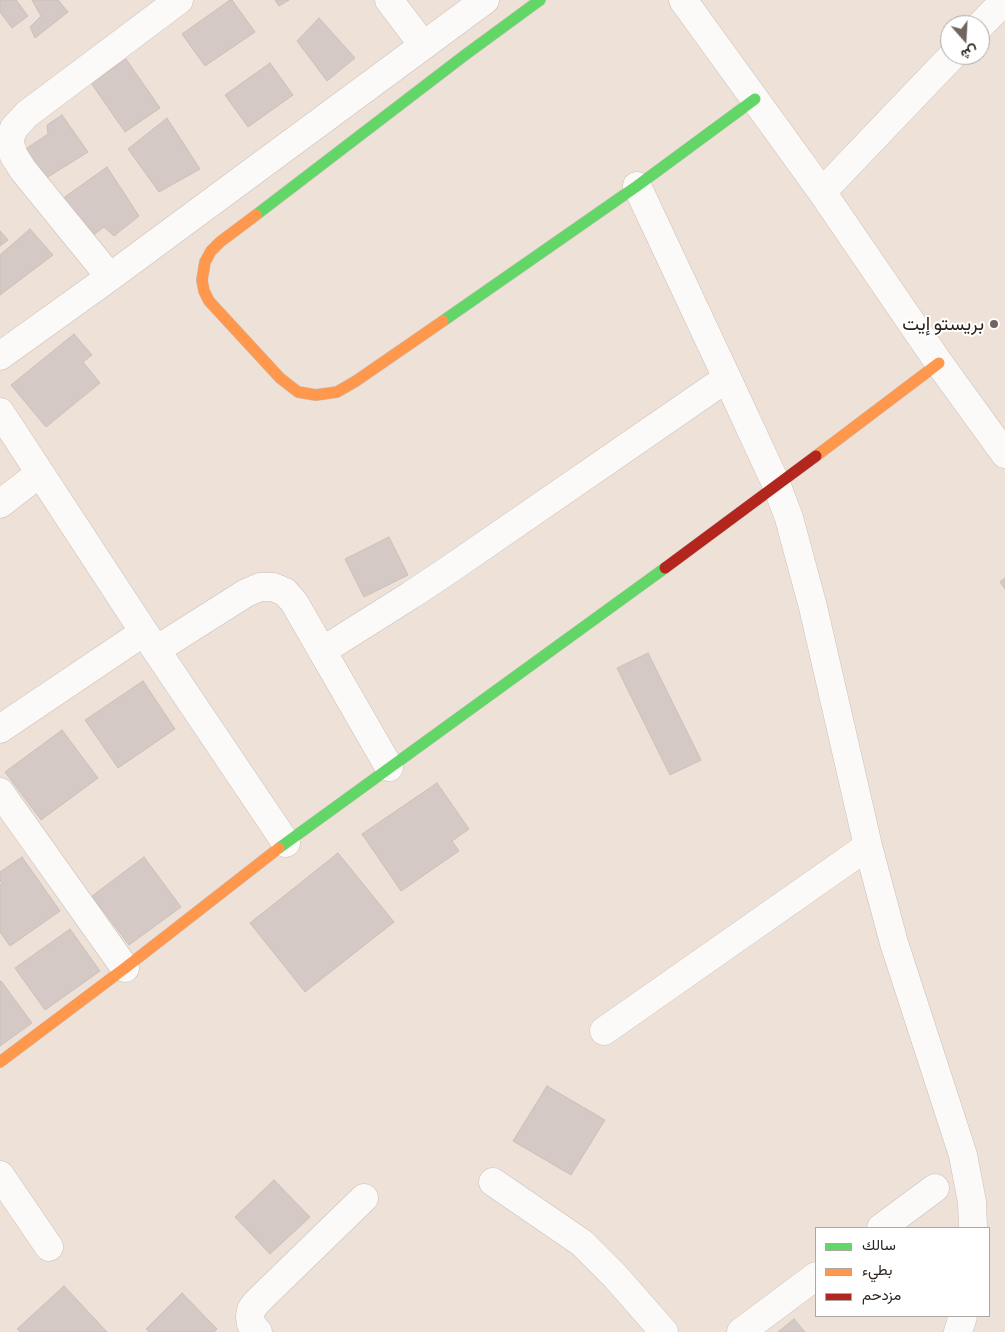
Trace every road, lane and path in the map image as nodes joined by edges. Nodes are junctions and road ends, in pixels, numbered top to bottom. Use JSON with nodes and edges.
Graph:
{"nodes":[{"id":1,"x":179,"y":0,"type":"edge"},
{"id":2,"x":390,"y":0,"type":"edge"},
{"id":3,"x":485,"y":0,"type":"edge"},
{"id":4,"x":540,"y":0,"type":"edge"},
{"id":5,"x":683,"y":0,"type":"edge"},
{"id":6,"x":434,"y":37,"type":"junction"},
{"id":7,"x":465,"y":55,"type":"junction"},
{"id":8,"x":943,"y":65,"type":"edge"},
{"id":9,"x":755,"y":99,"type":"junction"},
{"id":10,"x":637,"y":186,"type":"junction"},
{"id":11,"x":822,"y":192,"type":"junction"},
{"id":12,"x":110,"y":277,"type":"junction"},
{"id":13,"x":0,"y":356,"type":"edge"},
{"id":14,"x":939,"y":363,"type":"junction"},
{"id":15,"x":727,"y":378,"type":"junction"},
{"id":16,"x":0,"y":412,"type":"edge"},
{"id":17,"x":1005,"y":454,"type":"edge"},
{"id":18,"x":40,"y":473,"type":"junction"},
{"id":19,"x":777,"y":486,"type":"junction"},
{"id":20,"x":0,"y":504,"type":"edge"},
{"id":21,"x":150,"y":641,"type":"junction"},
{"id":22,"x":322,"y":651,"type":"junction"},
{"id":23,"x":0,"y":729,"type":"edge"},
{"id":24,"x":389,"y":767,"type":"junction"},
{"id":25,"x":0,"y":792,"type":"edge"},
{"id":26,"x":286,"y":843,"type":"junction"},
{"id":27,"x":868,"y":846,"type":"junction"},
{"id":28,"x":126,"y":968,"type":"junction"},
{"id":29,"x":604,"y":1031,"type":"dead end"},
{"id":30,"x":0,"y":1062,"type":"edge"},
{"id":31,"x":0,"y":1175,"type":"edge"},
{"id":32,"x":493,"y":1182,"type":"dead end"},
{"id":33,"x":935,"y":1188,"type":"dead end"},
{"id":34,"x":364,"y":1198,"type":"dead end"},
{"id":35,"x":882,"y":1227,"type":"edge"},
{"id":36,"x":973,"y":1227,"type":"edge"},
{"id":37,"x":49,"y":1248,"type":"dead end"},
{"id":38,"x":815,"y":1277,"type":"edge"},
{"id":39,"x":963,"y":1317,"type":"edge"},
{"id":40,"x":258,"y":1332,"type":"edge"},
{"id":41,"x":664,"y":1332,"type":"edge"},
{"id":42,"x":741,"y":1332,"type":"edge"},
{"id":43,"x":958,"y":1332,"type":"edge"}],
"edges":[{"from":1,"to":12,"type":"street"},
{"from":2,"to":6,"type":"street"},
{"from":3,"to":6,"type":"street"},
{"from":4,"to":7,"type":"street"},
{"from":5,"to":9,"type":"street"},
{"from":6,"to":7,"type":"street"},
{"from":6,"to":12,"type":"street"},
{"from":7,"to":10,"type":"street"},
{"from":8,"to":11,"type":"street"},
{"from":9,"to":10,"type":"street"},
{"from":9,"to":11,"type":"street"},
{"from":10,"to":15,"type":"street"},
{"from":11,"to":14,"type":"street"},
{"from":12,"to":13,"type":"street"},
{"from":14,"to":17,"type":"street"},
{"from":14,"to":19,"type":"street"},
{"from":15,"to":19,"type":"street"},
{"from":15,"to":22,"type":"street"},
{"from":16,"to":18,"type":"street"},
{"from":18,"to":20,"type":"street"},
{"from":18,"to":21,"type":"street"},
{"from":19,"to":24,"type":"street"},
{"from":19,"to":27,"type":"street"},
{"from":21,"to":22,"type":"street"},
{"from":21,"to":23,"type":"street"},
{"from":21,"to":26,"type":"street"},
{"from":22,"to":24,"type":"street"},
{"from":24,"to":26,"type":"street"},
{"from":25,"to":28,"type":"street"},
{"from":26,"to":28,"type":"street"},
{"from":27,"to":29,"type":"street"},
{"from":27,"to":36,"type":"street"},
{"from":28,"to":30,"type":"street"},
{"from":31,"to":37,"type":"street"},
{"from":32,"to":41,"type":"street"},
{"from":33,"to":35,"type":"street"},
{"from":34,"to":40,"type":"street"},
{"from":38,"to":42,"type":"street"},
{"from":39,"to":43,"type":"street"}]}
